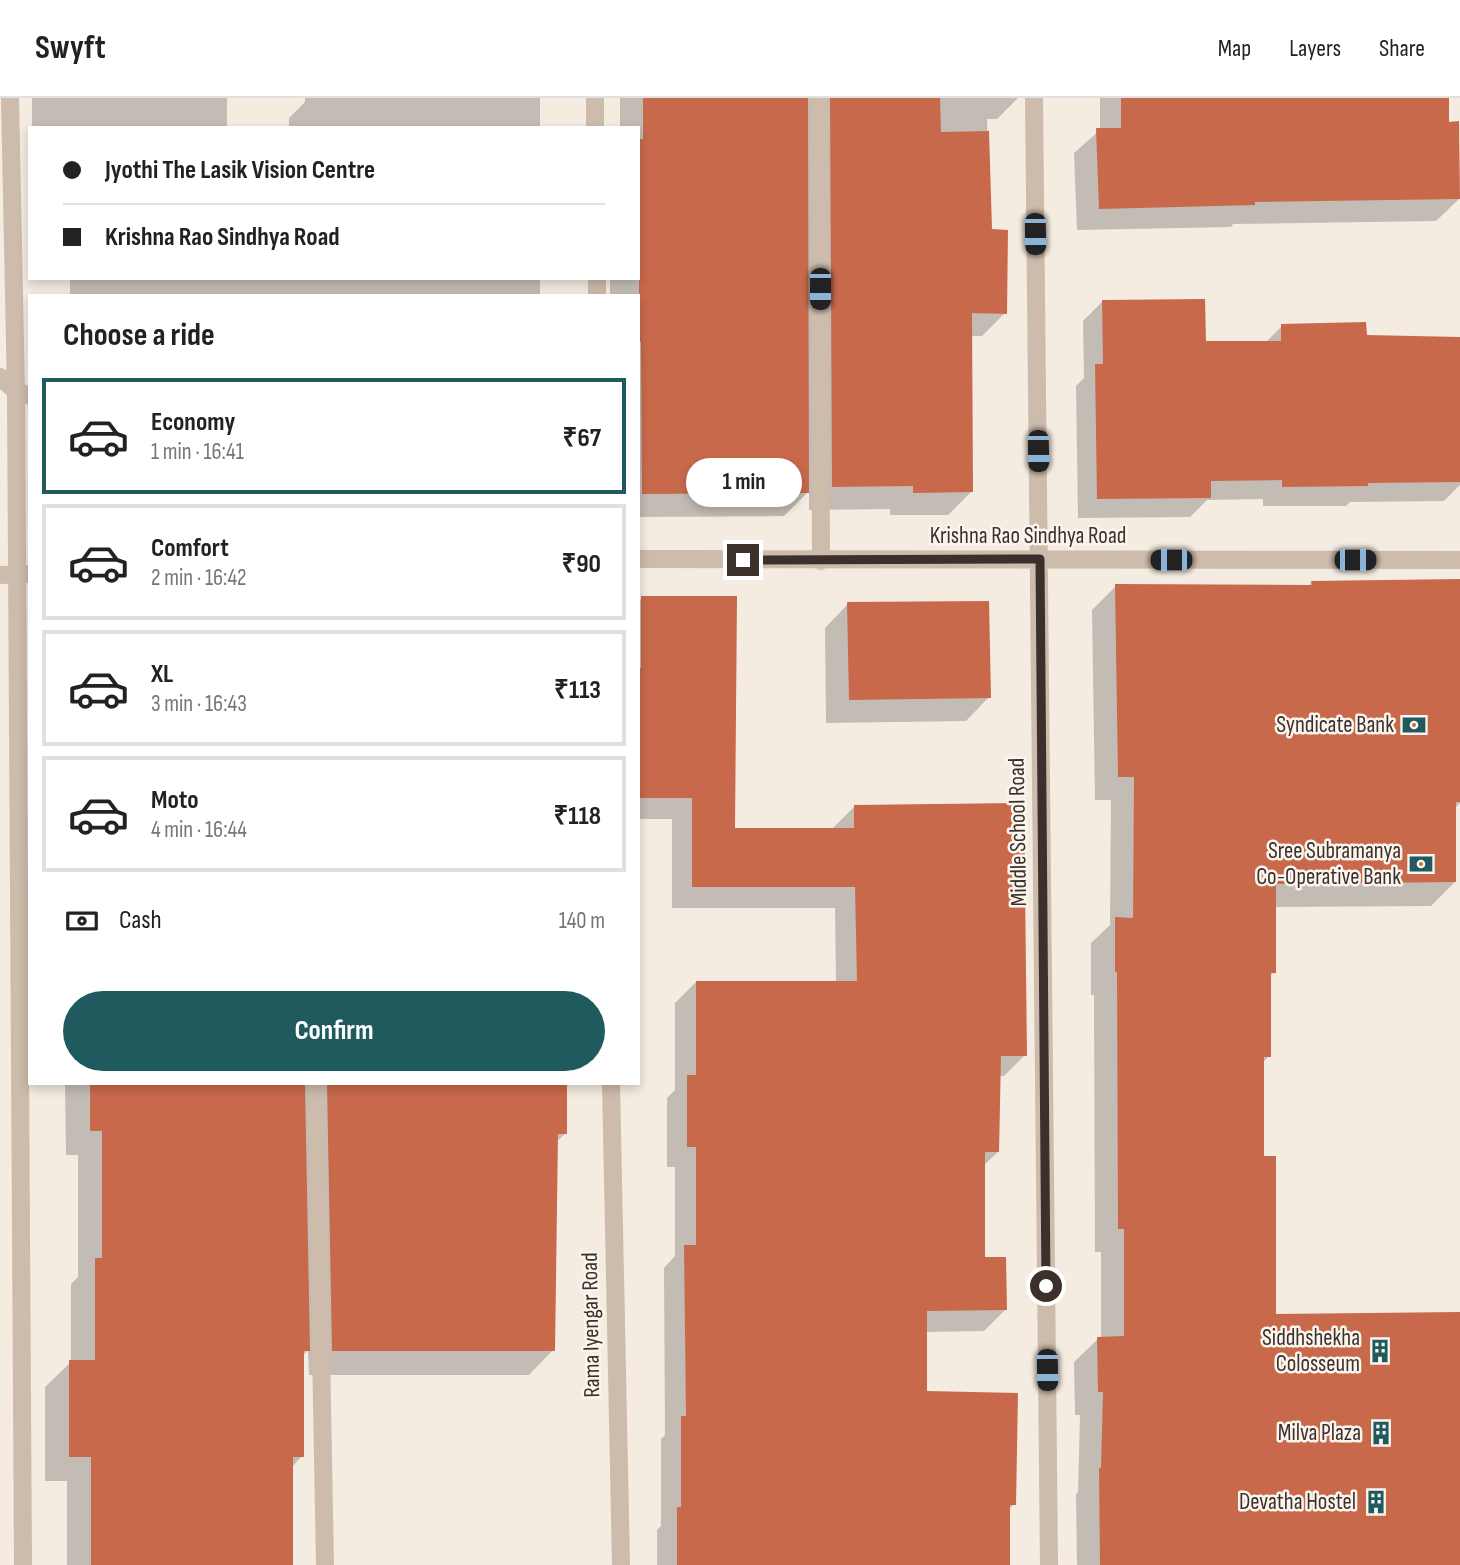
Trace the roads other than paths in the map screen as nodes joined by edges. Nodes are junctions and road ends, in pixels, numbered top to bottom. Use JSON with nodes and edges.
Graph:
{"nodes":[{"id":1,"x":10,"y":98,"type":"edge"},
{"id":2,"x":595,"y":98,"type":"edge"},
{"id":3,"x":819,"y":98,"type":"edge"},
{"id":4,"x":1034,"y":98,"type":"edge"},
{"id":5,"x":595,"y":126,"type":"edge"},
{"id":6,"x":0,"y":377,"type":"edge"},
{"id":7,"x":23,"y":393,"type":"edge"},
{"id":8,"x":640,"y":559,"type":"edge"},
{"id":9,"x":1040,"y":559,"type":"junction"},
{"id":10,"x":1460,"y":560,"type":"edge"},
{"id":11,"x":821,"y":561,"type":"junction"},
{"id":12,"x":15,"y":574,"type":"edge"},
{"id":13,"x":316,"y":1085,"type":"edge"},
{"id":14,"x":611,"y":1085,"type":"edge"},
{"id":15,"x":23,"y":1565,"type":"edge"},
{"id":16,"x":325,"y":1565,"type":"edge"},
{"id":17,"x":621,"y":1565,"type":"edge"},
{"id":18,"x":1049,"y":1565,"type":"edge"}],
"edges":[{"from":1,"to":7,"type":"street"},
{"from":2,"to":5,"type":"street"},
{"from":3,"to":11,"type":"street"},
{"from":4,"to":9,"type":"street","name":"Middle School Road"},
{"from":6,"to":7,"type":"street"},
{"from":7,"to":12,"type":"street"},
{"from":8,"to":11,"type":"street","name":"Krishna Rao Sindhya Road"},
{"from":9,"to":10,"type":"street","name":"Krishna Rao Sindhya Road"},
{"from":9,"to":11,"type":"street","name":"Krishna Rao Sindhya Road"},
{"from":9,"to":18,"type":"street","name":"Middle School Road"},
{"from":12,"to":15,"type":"street"},
{"from":13,"to":16,"type":"street"},
{"from":14,"to":17,"type":"street","name":"Rama Iyengar Road"}]}
